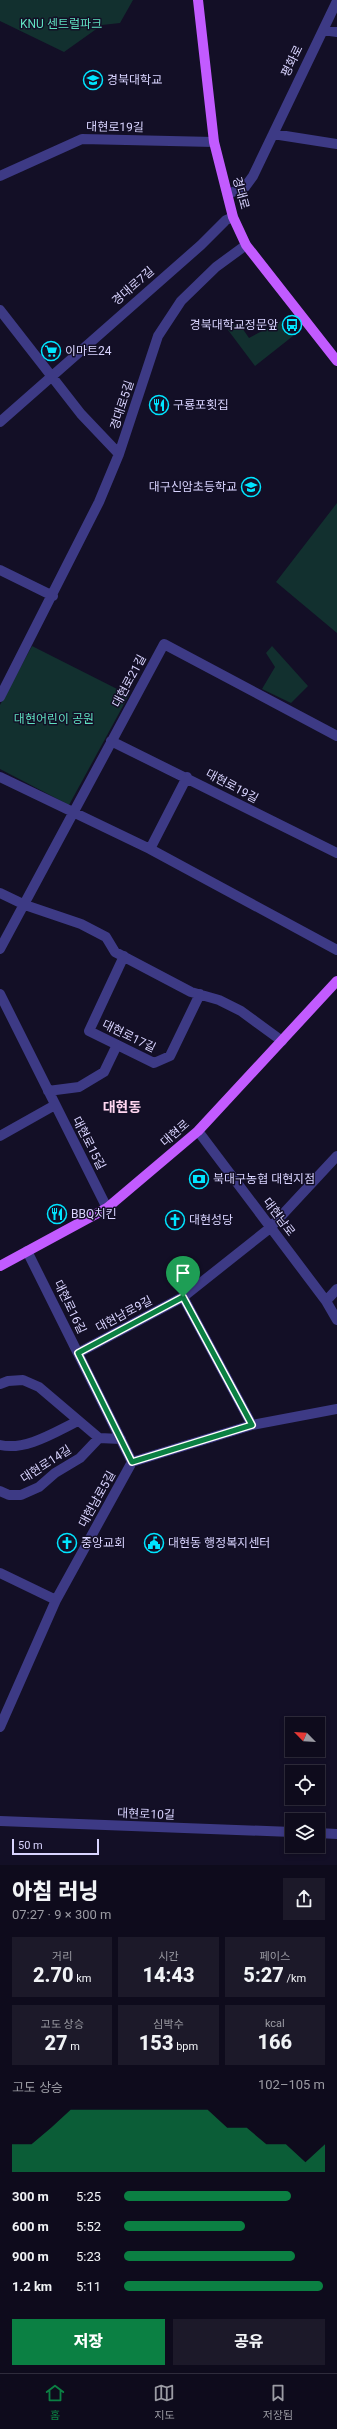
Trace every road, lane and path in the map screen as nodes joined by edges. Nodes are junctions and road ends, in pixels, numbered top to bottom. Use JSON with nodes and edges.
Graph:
{"nodes":[{"id":1,"x":198,"y":0,"type":"edge"},
{"id":2,"x":337,"y":1,"type":"edge"},
{"id":3,"x":323,"y":30,"type":"junction"},
{"id":4,"x":337,"y":32,"type":"edge"},
{"id":5,"x":273,"y":134,"type":"junction"},
{"id":6,"x":214,"y":142,"type":"junction"},
{"id":7,"x":337,"y":144,"type":"edge"},
{"id":8,"x":0,"y":176,"type":"edge"},
{"id":9,"x":228,"y":194,"type":"junction"},
{"id":10,"x":233,"y":217,"type":"junction"},
{"id":11,"x":246,"y":245,"type":"junction"},
{"id":12,"x":0,"y":310,"type":"edge"},
{"id":13,"x":337,"y":361,"type":"edge"},
{"id":14,"x":51,"y":377,"type":"junction"},
{"id":15,"x":0,"y":422,"type":"edge"},
{"id":16,"x":119,"y":454,"type":"junction"},
{"id":17,"x":0,"y":570,"type":"edge"},
{"id":18,"x":53,"y":596,"type":"junction"},
{"id":19,"x":0,"y":698,"type":"edge"},
{"id":20,"x":337,"y":736,"type":"edge"},
{"id":21,"x":111,"y":741,"type":"junction"},
{"id":22,"x":0,"y":777,"type":"edge"},
{"id":23,"x":187,"y":777,"type":"junction"},
{"id":24,"x":72,"y":812,"type":"junction"},
{"id":25,"x":150,"y":849,"type":"junction"},
{"id":26,"x":337,"y":853,"type":"edge"},
{"id":27,"x":0,"y":893,"type":"edge"},
{"id":28,"x":25,"y":905,"type":"junction"},
{"id":29,"x":0,"y":949,"type":"edge"},
{"id":30,"x":337,"y":950,"type":"edge"},
{"id":31,"x":124,"y":956,"type":"junction"},
{"id":32,"x":337,"y":981,"type":"edge"},
{"id":33,"x":0,"y":994,"type":"edge"},
{"id":34,"x":200,"y":994,"type":"junction"},
{"id":35,"x":282,"y":1041,"type":"junction"},
{"id":36,"x":117,"y":1045,"type":"junction"},
{"id":37,"x":48,"y":1091,"type":"junction"},
{"id":38,"x":55,"y":1105,"type":"junction"},
{"id":39,"x":198,"y":1131,"type":"junction"},
{"id":40,"x":0,"y":1136,"type":"edge"},
{"id":41,"x":337,"y":1156,"type":"edge"},
{"id":42,"x":107,"y":1208,"type":"junction"},
{"id":43,"x":270,"y":1228,"type":"junction"},
{"id":44,"x":28,"y":1251,"type":"junction"},
{"id":45,"x":0,"y":1266,"type":"edge"},
{"id":46,"x":337,"y":1289,"type":"edge"},
{"id":47,"x":183,"y":1297,"type":"junction"},
{"id":48,"x":326,"y":1301,"type":"junction"},
{"id":49,"x":337,"y":1320,"type":"edge"},
{"id":50,"x":78,"y":1353,"type":"junction"},
{"id":51,"x":0,"y":1384,"type":"edge"},
{"id":52,"x":337,"y":1409,"type":"edge"},
{"id":53,"x":78,"y":1421,"type":"junction"},
{"id":54,"x":252,"y":1425,"type":"junction"},
{"id":55,"x":99,"y":1438,"type":"junction"},
{"id":56,"x":121,"y":1439,"type":"junction"},
{"id":57,"x":0,"y":1445,"type":"edge"},
{"id":58,"x":132,"y":1462,"type":"junction"},
{"id":59,"x":0,"y":1491,"type":"edge"},
{"id":60,"x":0,"y":1573,"type":"edge"},
{"id":61,"x":56,"y":1600,"type":"junction"},
{"id":62,"x":0,"y":1726,"type":"edge"},
{"id":63,"x":0,"y":1821,"type":"edge"},
{"id":64,"x":285,"y":1832,"type":"edge"},
{"id":65,"x":325,"y":1833,"type":"edge"},
{"id":66,"x":337,"y":1834,"type":"edge"}],
"edges":[{"from":1,"to":6,"type":"main road","name":"경대로"},
{"from":2,"to":3,"type":"street","name":"평화로"},
{"from":3,"to":4,"type":"street"},
{"from":3,"to":5,"type":"street","name":"평화로"},
{"from":5,"to":7,"type":"street"},
{"from":5,"to":9,"type":"street","name":"평화로"},
{"from":6,"to":8,"type":"street","name":"대현로19길"},
{"from":6,"to":9,"type":"main road","name":"경대로"},
{"from":9,"to":10,"type":"main road","name":"경대로"},
{"from":10,"to":11,"type":"main road","name":"경대로"},
{"from":10,"to":14,"type":"street","name":"경대로7길"},
{"from":11,"to":13,"type":"main road","name":"경대로"},
{"from":11,"to":16,"type":"street","name":"경대로5길"},
{"from":12,"to":14,"type":"street"},
{"from":14,"to":15,"type":"street","name":"경대로7길"},
{"from":14,"to":16,"type":"street"},
{"from":16,"to":18,"type":"street","name":"경대로5길"},
{"from":17,"to":18,"type":"street"},
{"from":18,"to":19,"type":"street","name":"경대로5길"},
{"from":20,"to":21,"type":"street","name":"대현로21길"},
{"from":21,"to":23,"type":"street"},
{"from":21,"to":24,"type":"street","name":"대현로21길"},
{"from":22,"to":24,"type":"street"},
{"from":23,"to":25,"type":"street","name":"대현로19길"},
{"from":23,"to":26,"type":"street","name":"대현로19길"},
{"from":24,"to":25,"type":"street"},
{"from":24,"to":28,"type":"street","name":"대현로21길"},
{"from":25,"to":30,"type":"street"},
{"from":27,"to":28,"type":"street"},
{"from":28,"to":29,"type":"street","name":"대현로21길"},
{"from":28,"to":31,"type":"street"},
{"from":31,"to":34,"type":"street"},
{"from":31,"to":36,"type":"street","name":"대현로17길"},
{"from":32,"to":35,"type":"main road","name":"대현로"},
{"from":33,"to":37,"type":"street","name":"대현로15길"},
{"from":34,"to":35,"type":"street"},
{"from":34,"to":36,"type":"street","name":"대현로17길"},
{"from":35,"to":39,"type":"main road","name":"대현로"},
{"from":36,"to":37,"type":"street"},
{"from":37,"to":38,"type":"street","name":"대현로15길"},
{"from":38,"to":40,"type":"street"},
{"from":38,"to":42,"type":"street","name":"대현로15길"},
{"from":39,"to":42,"type":"main road","name":"대현로"},
{"from":39,"to":43,"type":"street","name":"대현남로"},
{"from":41,"to":43,"type":"street","name":"대현남로9길"},
{"from":42,"to":44,"type":"main road","name":"대현로"},
{"from":43,"to":47,"type":"street","name":"대현남로9길"},
{"from":43,"to":48,"type":"street","name":"대현남로"},
{"from":44,"to":45,"type":"main road","name":"대현로"},
{"from":44,"to":50,"type":"street","name":"대현로16길"},
{"from":46,"to":48,"type":"street"},
{"from":47,"to":50,"type":"street","name":"대현남로9길"},
{"from":47,"to":54,"type":"street"},
{"from":48,"to":49,"type":"street","name":"대현남로"},
{"from":50,"to":56,"type":"street","name":"대현로16길"},
{"from":51,"to":53,"type":"street"},
{"from":52,"to":54,"type":"street"},
{"from":53,"to":55,"type":"street"},
{"from":53,"to":57,"type":"street"},
{"from":54,"to":58,"type":"street"},
{"from":55,"to":56,"type":"street"},
{"from":55,"to":59,"type":"street","name":"대현로14길"},
{"from":56,"to":58,"type":"street","name":"대현로16길"},
{"from":58,"to":61,"type":"street","name":"대현남로5길"},
{"from":60,"to":61,"type":"street"},
{"from":61,"to":62,"type":"street","name":"대현남로5길"},
{"from":63,"to":64,"type":"street","name":"대현로10길"},
{"from":65,"to":66,"type":"street"}]}
